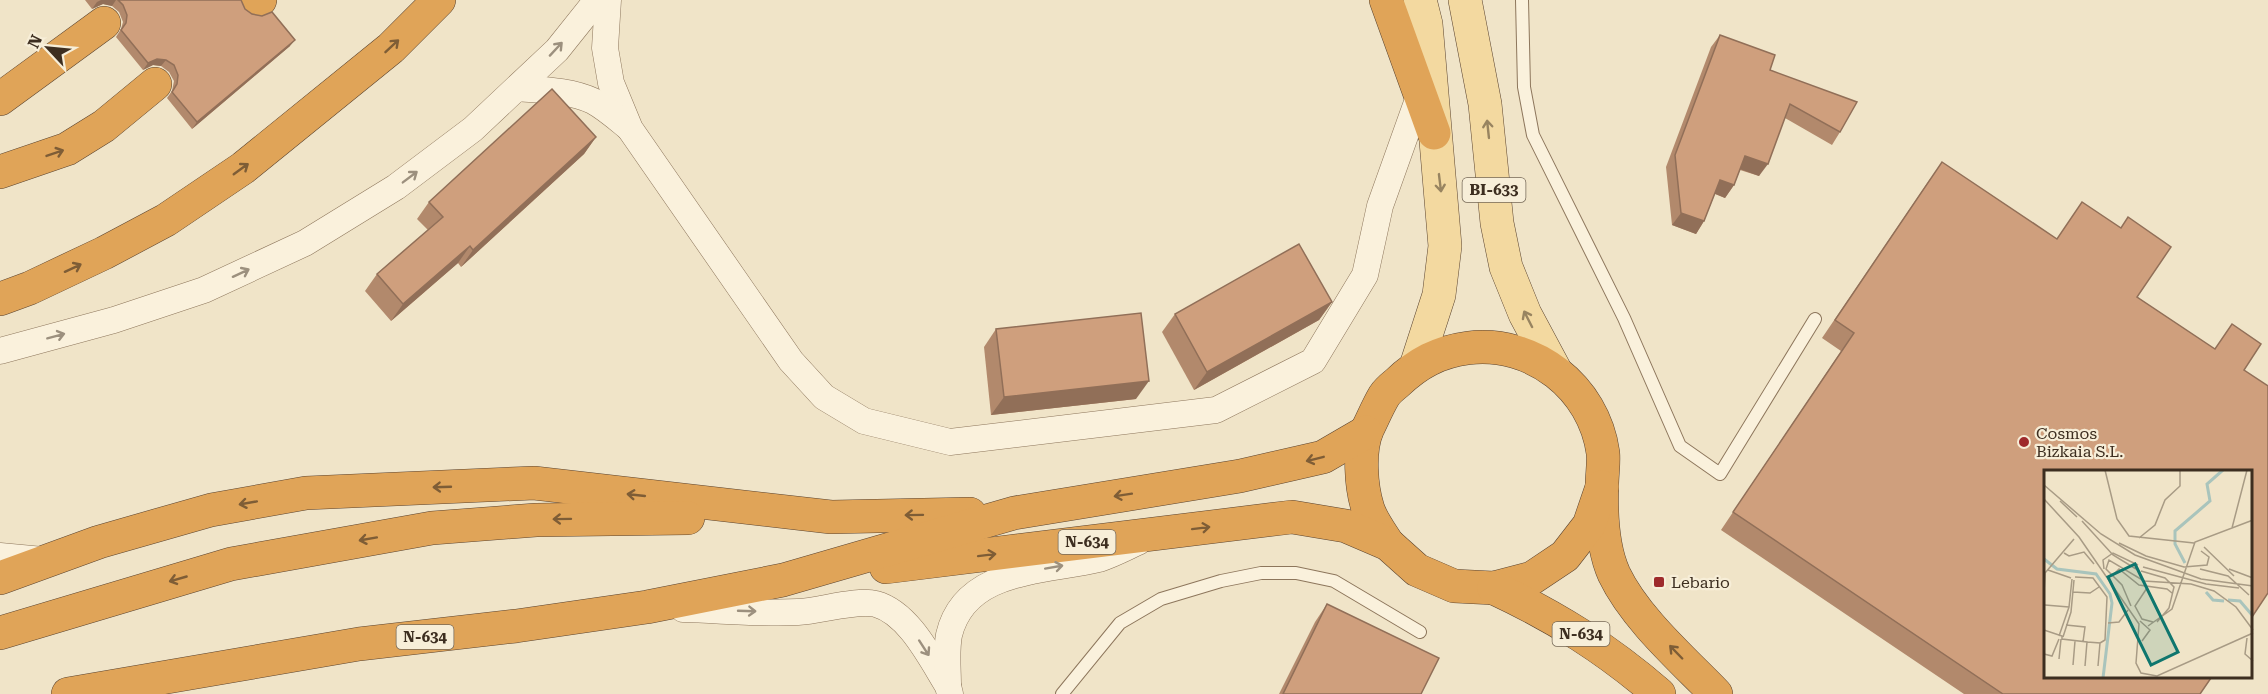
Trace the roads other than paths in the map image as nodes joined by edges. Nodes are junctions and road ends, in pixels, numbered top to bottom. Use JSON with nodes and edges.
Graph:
{"nodes":[{"id":1,"x":439,"y":0,"type":"edge"},
{"id":2,"x":597,"y":0,"type":"edge"},
{"id":3,"x":608,"y":0,"type":"edge"},
{"id":4,"x":1386,"y":0,"type":"edge"},
{"id":5,"x":1420,"y":0,"type":"edge"},
{"id":6,"x":1465,"y":0,"type":"edge"},
{"id":7,"x":1474,"y":0,"type":"edge"},
{"id":8,"x":1522,"y":0,"type":"edge"},
{"id":9,"x":104,"y":23,"type":"dead end"},
{"id":10,"x":1474,"y":48,"type":"junction"},
{"id":11,"x":155,"y":84,"type":"dead end"},
{"id":12,"x":517,"y":88,"type":"junction"},
{"id":13,"x":1420,"y":94,"type":"junction"},
{"id":14,"x":0,"y":99,"type":"edge"},
{"id":15,"x":630,"y":129,"type":"junction"},
{"id":16,"x":1434,"y":133,"type":"junction"},
{"id":17,"x":0,"y":172,"type":"edge"},
{"id":18,"x":0,"y":299,"type":"edge"},
{"id":19,"x":1815,"y":319,"type":"dead end"},
{"id":20,"x":0,"y":351,"type":"edge"},
{"id":21,"x":1416,"y":366,"type":"junction"},
{"id":22,"x":1555,"y":370,"type":"junction"},
{"id":23,"x":1366,"y":432,"type":"junction"},
{"id":24,"x":1602,"y":487,"type":"junction"},
{"id":25,"x":1014,"y":513,"type":"junction"},
{"id":26,"x":831,"y":517,"type":"junction"},
{"id":27,"x":1157,"y":534,"type":"junction"},
{"id":28,"x":1388,"y":544,"type":"junction"},
{"id":29,"x":0,"y":556,"type":"edge"},
{"id":30,"x":46,"y":560,"type":"junction"},
{"id":31,"x":0,"y":578,"type":"edge"},
{"id":32,"x":783,"y":580,"type":"junction"},
{"id":33,"x":1494,"y":588,"type":"junction"},
{"id":34,"x":647,"y":607,"type":"junction"},
{"id":35,"x":1420,"y":632,"type":"dead end"},
{"id":36,"x":0,"y":633,"type":"edge"},
{"id":37,"x":949,"y":690,"type":"edge"},
{"id":38,"x":68,"y":694,"type":"edge"},
{"id":39,"x":1062,"y":694,"type":"edge"},
{"id":40,"x":1659,"y":694,"type":"edge"},
{"id":41,"x":1716,"y":694,"type":"edge"}],
"edges":[{"from":18,"to":1,"type":"highway","one_way":true},
{"from":12,"to":2,"type":"street","one_way":true},
{"from":3,"to":15,"type":"street"},
{"from":4,"to":13,"type":"highway"},
{"from":5,"to":16,"type":"main road","number":"BI-633"},
{"from":6,"to":10,"type":"main road","number":"BI-633"},
{"from":7,"to":10,"type":"lane"},
{"from":8,"to":19,"type":"lane"},
{"from":9,"to":14,"type":"highway"},
{"from":22,"to":10,"type":"main road","number":"BI-633","one_way":true},
{"from":17,"to":11,"type":"highway","one_way":true},
{"from":12,"to":15,"type":"street"},
{"from":20,"to":12,"type":"street","one_way":true},
{"from":13,"to":15,"type":"street"},
{"from":13,"to":16,"type":"highway"},
{"from":16,"to":21,"type":"main road","number":"BI-633","one_way":true},
{"from":21,"to":22,"type":"highway","number":"N-634"},
{"from":21,"to":23,"type":"highway","number":"N-634"},
{"from":22,"to":24,"type":"highway","number":"N-634"},
{"from":23,"to":25,"type":"highway","number":"N-634","one_way":true},
{"from":23,"to":28,"type":"highway","number":"N-634"},
{"from":24,"to":33,"type":"highway","number":"N-634"},
{"from":41,"to":24,"type":"highway","number":"N-634","one_way":true},
{"from":25,"to":26,"type":"highway","one_way":true},
{"from":25,"to":32,"type":"highway","number":"N-634"},
{"from":26,"to":30,"type":"highway","one_way":true},
{"from":26,"to":36,"type":"highway","one_way":true},
{"from":27,"to":28,"type":"highway","number":"N-634","one_way":true},
{"from":32,"to":27,"type":"highway","number":"N-634","one_way":true},
{"from":37,"to":27,"type":"street","one_way":true},
{"from":28,"to":33,"type":"highway","number":"N-634"},
{"from":29,"to":30,"type":"street"},
{"from":30,"to":31,"type":"highway"},
{"from":32,"to":34,"type":"highway","number":"N-634"},
{"from":33,"to":40,"type":"highway","number":"N-634"},
{"from":34,"to":37,"type":"street","one_way":true},
{"from":34,"to":38,"type":"highway","number":"N-634"},
{"from":35,"to":39,"type":"lane"}]}
